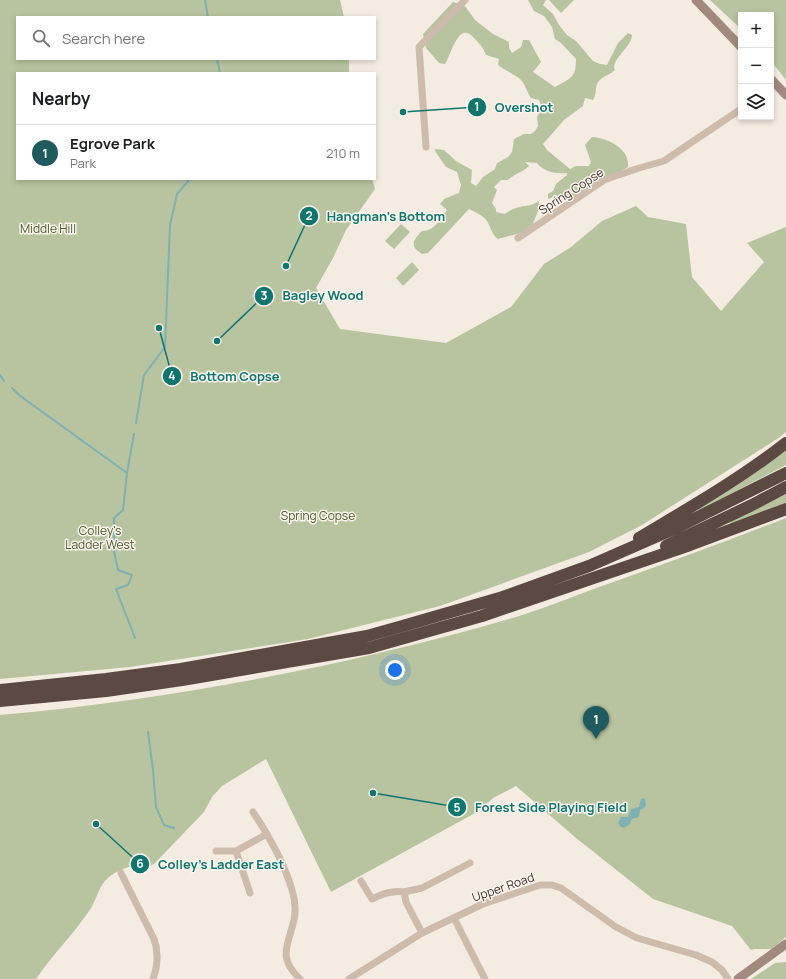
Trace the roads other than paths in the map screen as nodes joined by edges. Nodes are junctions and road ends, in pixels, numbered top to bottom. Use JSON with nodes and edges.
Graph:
{"nodes":[{"id":1,"x":465,"y":0,"type":"edge"},
{"id":2,"x":696,"y":0,"type":"edge"},
{"id":3,"x":738,"y":44,"type":"edge"},
{"id":4,"x":774,"y":85,"type":"edge"},
{"id":5,"x":786,"y":95,"type":"edge"},
{"id":6,"x":738,"y":111,"type":"edge"},
{"id":7,"x":426,"y":147,"type":"dead end"},
{"id":8,"x":518,"y":238,"type":"dead end"},
{"id":9,"x":786,"y":443,"type":"edge"},
{"id":10,"x":786,"y":473,"type":"edge"},
{"id":11,"x":786,"y":487,"type":"edge"},
{"id":12,"x":786,"y":509,"type":"edge"},
{"id":13,"x":589,"y":566,"type":"junction"},
{"id":14,"x":591,"y":578,"type":"junction"},
{"id":15,"x":0,"y":690,"type":"edge"},
{"id":16,"x":0,"y":701,"type":"edge"},
{"id":17,"x":253,"y":812,"type":"dead end"},
{"id":18,"x":267,"y":834,"type":"junction"},
{"id":19,"x":216,"y":851,"type":"dead end"},
{"id":20,"x":236,"y":851,"type":"junction"},
{"id":21,"x":470,"y":863,"type":"dead end"},
{"id":22,"x":121,"y":873,"type":"dead end"},
{"id":23,"x":360,"y":881,"type":"dead end"},
{"id":24,"x":404,"y":892,"type":"junction"},
{"id":25,"x":250,"y":893,"type":"dead end"},
{"id":26,"x":454,"y":918,"type":"junction"},
{"id":27,"x":422,"y":933,"type":"junction"},
{"id":28,"x":786,"y":944,"type":"edge"},
{"id":29,"x":360,"y":976,"type":"edge"},
{"id":30,"x":153,"y":979,"type":"edge"},
{"id":31,"x":300,"y":979,"type":"edge"},
{"id":32,"x":349,"y":979,"type":"edge"},
{"id":33,"x":485,"y":979,"type":"edge"},
{"id":34,"x":728,"y":979,"type":"edge"},
{"id":35,"x":738,"y":979,"type":"edge"}],
"edges":[{"from":1,"to":7,"type":"street"},
{"from":2,"to":3,"type":"street"},
{"from":4,"to":5,"type":"street"},
{"from":6,"to":8,"type":"street","name":"Spring Copse"},
{"from":9,"to":13,"type":"highway"},
{"from":10,"to":13,"type":"highway"},
{"from":11,"to":14,"type":"highway"},
{"from":12,"to":14,"type":"highway"},
{"from":13,"to":15,"type":"highway"},
{"from":14,"to":16,"type":"highway"},
{"from":17,"to":18,"type":"street"},
{"from":18,"to":20,"type":"street"},
{"from":18,"to":31,"type":"street"},
{"from":19,"to":20,"type":"street"},
{"from":20,"to":25,"type":"street"},
{"from":21,"to":24,"type":"street"},
{"from":22,"to":30,"type":"street"},
{"from":23,"to":24,"type":"street"},
{"from":24,"to":27,"type":"street"},
{"from":26,"to":27,"type":"street","name":"Upper Road"},
{"from":26,"to":33,"type":"street"},
{"from":26,"to":34,"type":"street","name":"Upper Road"},
{"from":27,"to":29,"type":"street","name":"Upper Road"},
{"from":28,"to":35,"type":"street"},
{"from":29,"to":32,"type":"street","name":"Upper Road"}]}
